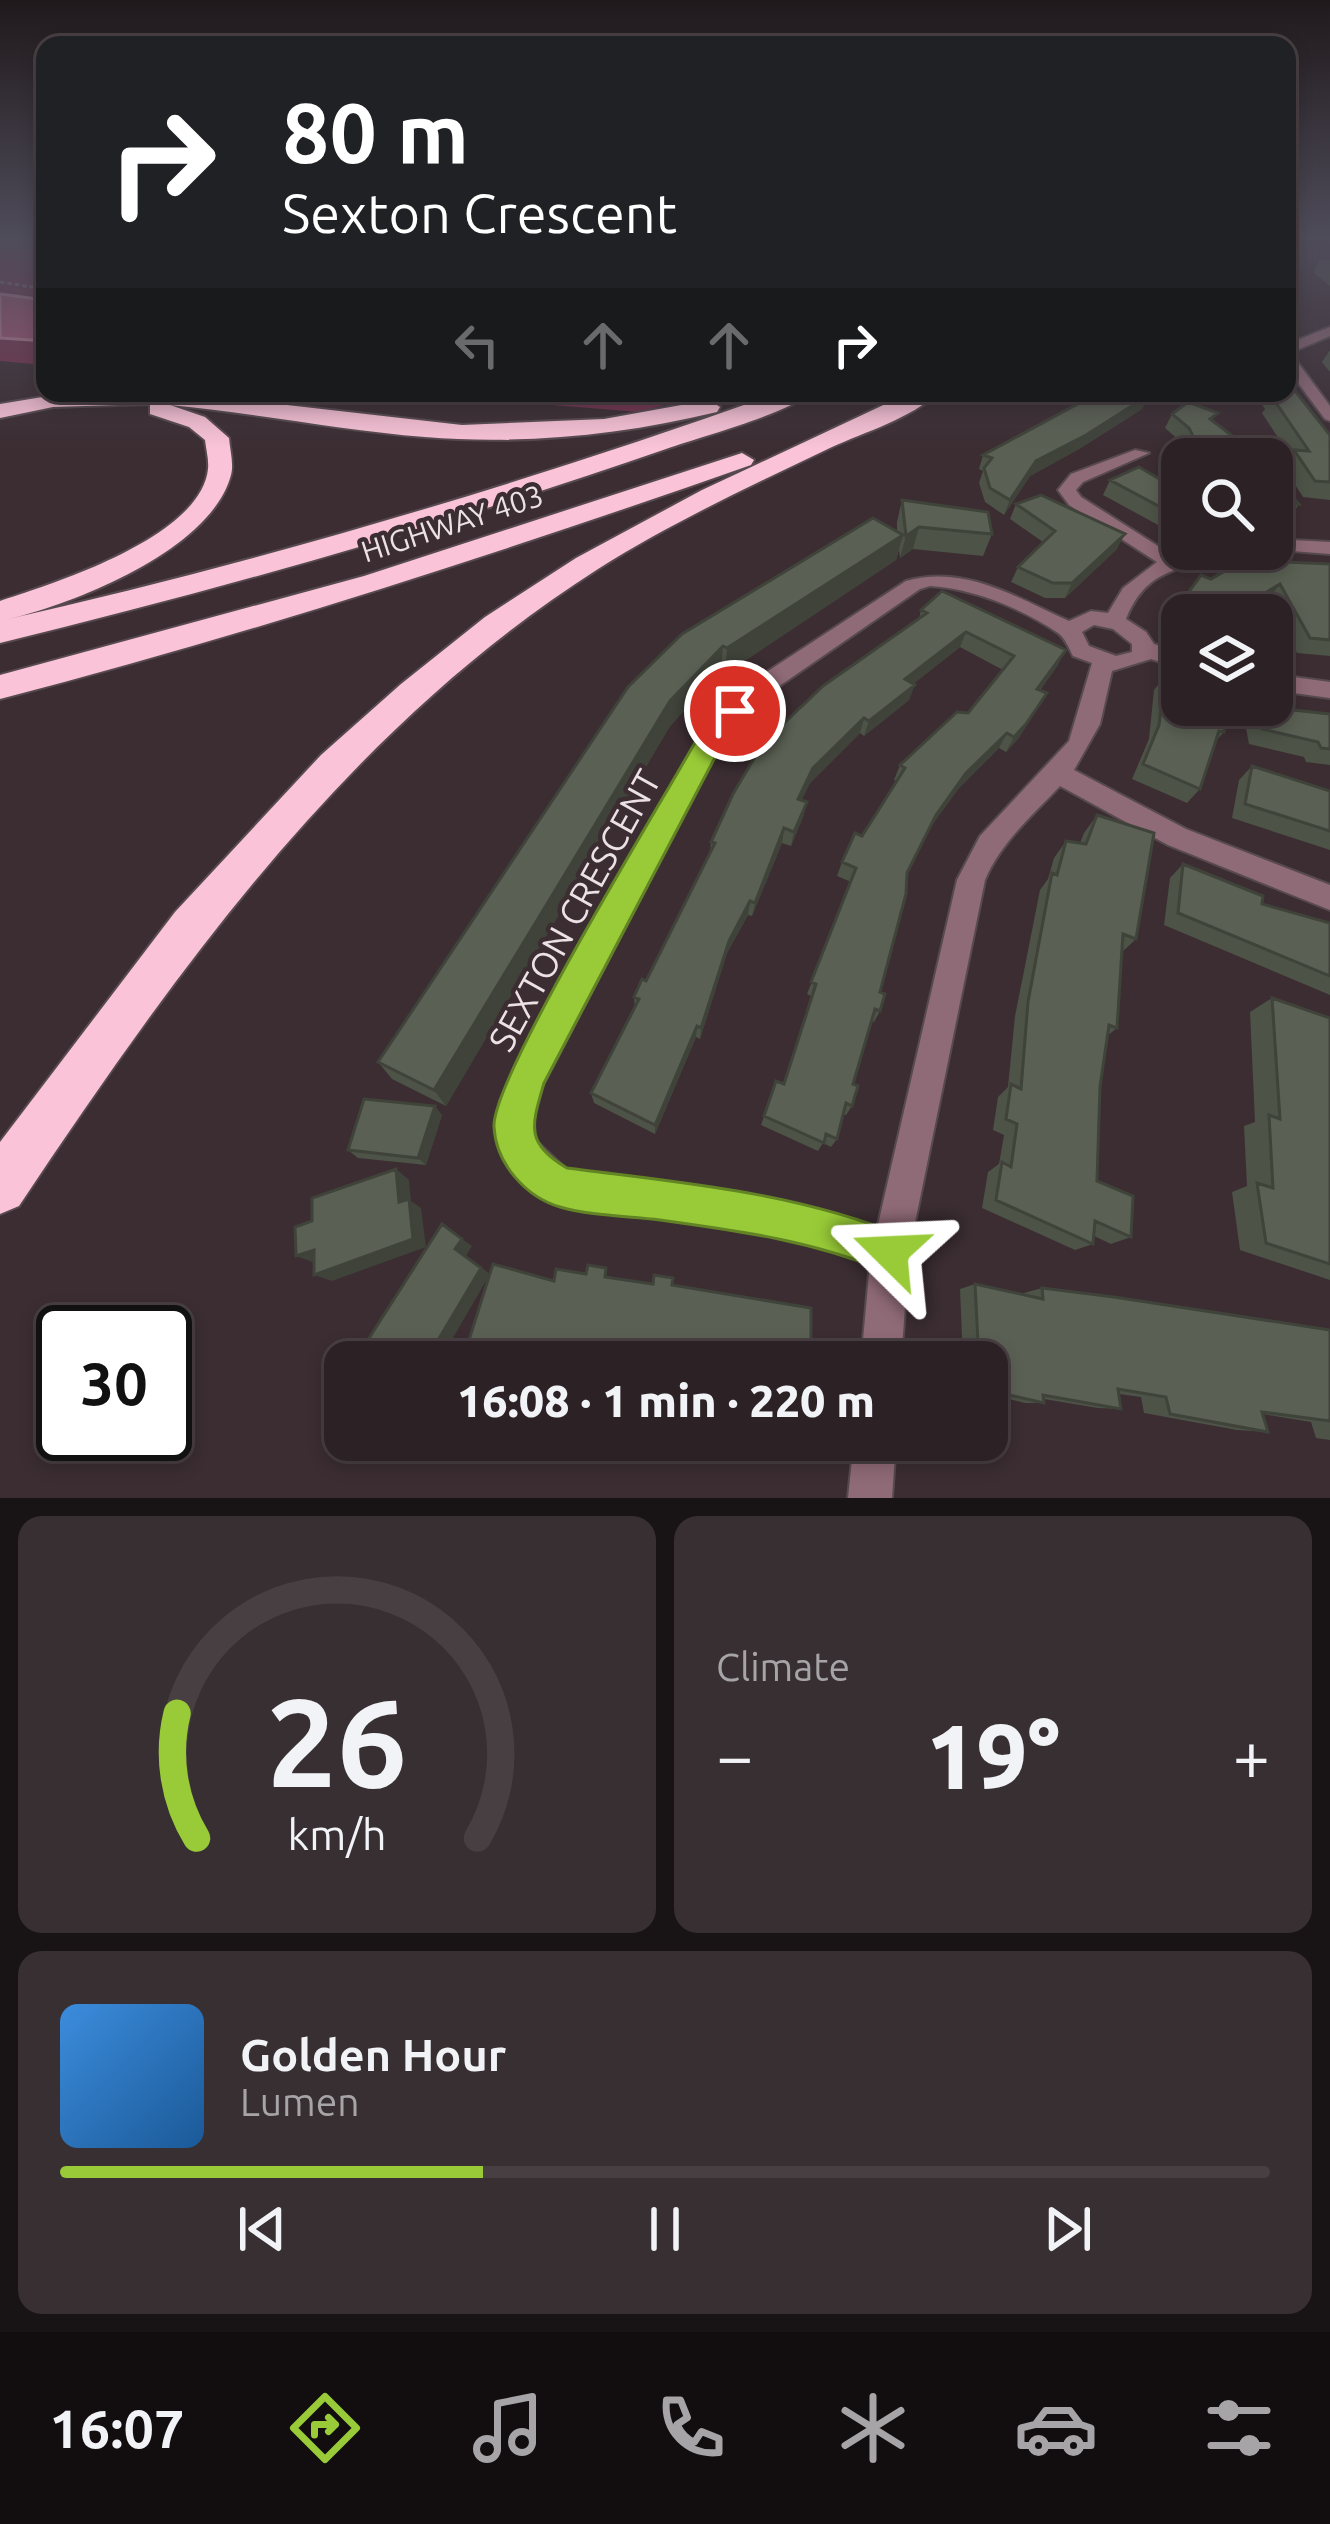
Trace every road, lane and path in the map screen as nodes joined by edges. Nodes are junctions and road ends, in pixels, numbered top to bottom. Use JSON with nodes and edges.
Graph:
{"nodes":[{"id":1,"x":1330,"y":331,"type":"edge"},
{"id":2,"x":1296,"y":345,"type":"edge"},
{"id":3,"x":1296,"y":369,"type":"edge"},
{"id":4,"x":86,"y":402,"type":"edge"},
{"id":5,"x":191,"y":402,"type":"edge"},
{"id":6,"x":715,"y":402,"type":"edge"},
{"id":7,"x":773,"y":402,"type":"edge"},
{"id":8,"x":891,"y":402,"type":"edge"},
{"id":9,"x":908,"y":402,"type":"edge"},
{"id":10,"x":0,"y":415,"type":"edge"},
{"id":11,"x":1330,"y":416,"type":"edge"},
{"id":12,"x":1141,"y":453,"type":"dead end"},
{"id":13,"x":1293,"y":546,"type":"edge"},
{"id":14,"x":1330,"y":548,"type":"edge"},
{"id":15,"x":1161,"y":557,"type":"edge"},
{"id":16,"x":1161,"y":567,"type":"edge"},
{"id":17,"x":0,"y":611,"type":"edge"},
{"id":18,"x":1115,"y":621,"type":"junction"},
{"id":19,"x":1070,"y":630,"type":"junction"},
{"id":20,"x":0,"y":632,"type":"edge"},
{"id":21,"x":1144,"y":650,"type":"junction"},
{"id":22,"x":1161,"y":655,"type":"edge"},
{"id":23,"x":1102,"y":662,"type":"junction"},
{"id":24,"x":1293,"y":685,"type":"edge"},
{"id":25,"x":0,"y":687,"type":"edge"},
{"id":26,"x":1330,"y":690,"type":"edge"},
{"id":27,"x":1057,"y":773,"type":"junction"},
{"id":28,"x":1330,"y":898,"type":"edge"},
{"id":29,"x":0,"y":1187,"type":"edge"},
{"id":30,"x":890,"y":1252,"type":"junction"},
{"id":31,"x":883,"y":1341,"type":"edge"},
{"id":32,"x":873,"y":1461,"type":"edge"},
{"id":33,"x":870,"y":1498,"type":"edge"}],
"edges":[{"from":1,"to":2,"type":"street"},
{"from":3,"to":11,"type":"street"},
{"from":4,"to":10,"type":"highway"},
{"from":5,"to":6,"type":"highway"},
{"from":7,"to":20,"type":"highway","name":"HIGHWAY 403"},
{"from":8,"to":25,"type":"highway","name":"HIGHWAY 403"},
{"from":9,"to":29,"type":"highway"},
{"from":10,"to":17,"type":"highway"},
{"from":12,"to":15,"type":"street"},
{"from":13,"to":14,"type":"street"},
{"from":16,"to":18,"type":"street"},
{"from":18,"to":19,"type":"street"},
{"from":18,"to":21,"type":"street"},
{"from":19,"to":23,"type":"street"},
{"from":19,"to":30,"type":"street","name":"SEXTON CRESCENT"},
{"from":21,"to":22,"type":"street"},
{"from":21,"to":23,"type":"street"},
{"from":23,"to":27,"type":"street"},
{"from":24,"to":26,"type":"street"},
{"from":27,"to":28,"type":"street"},
{"from":27,"to":30,"type":"street"},
{"from":30,"to":31,"type":"street"},
{"from":32,"to":33,"type":"street"}]}
